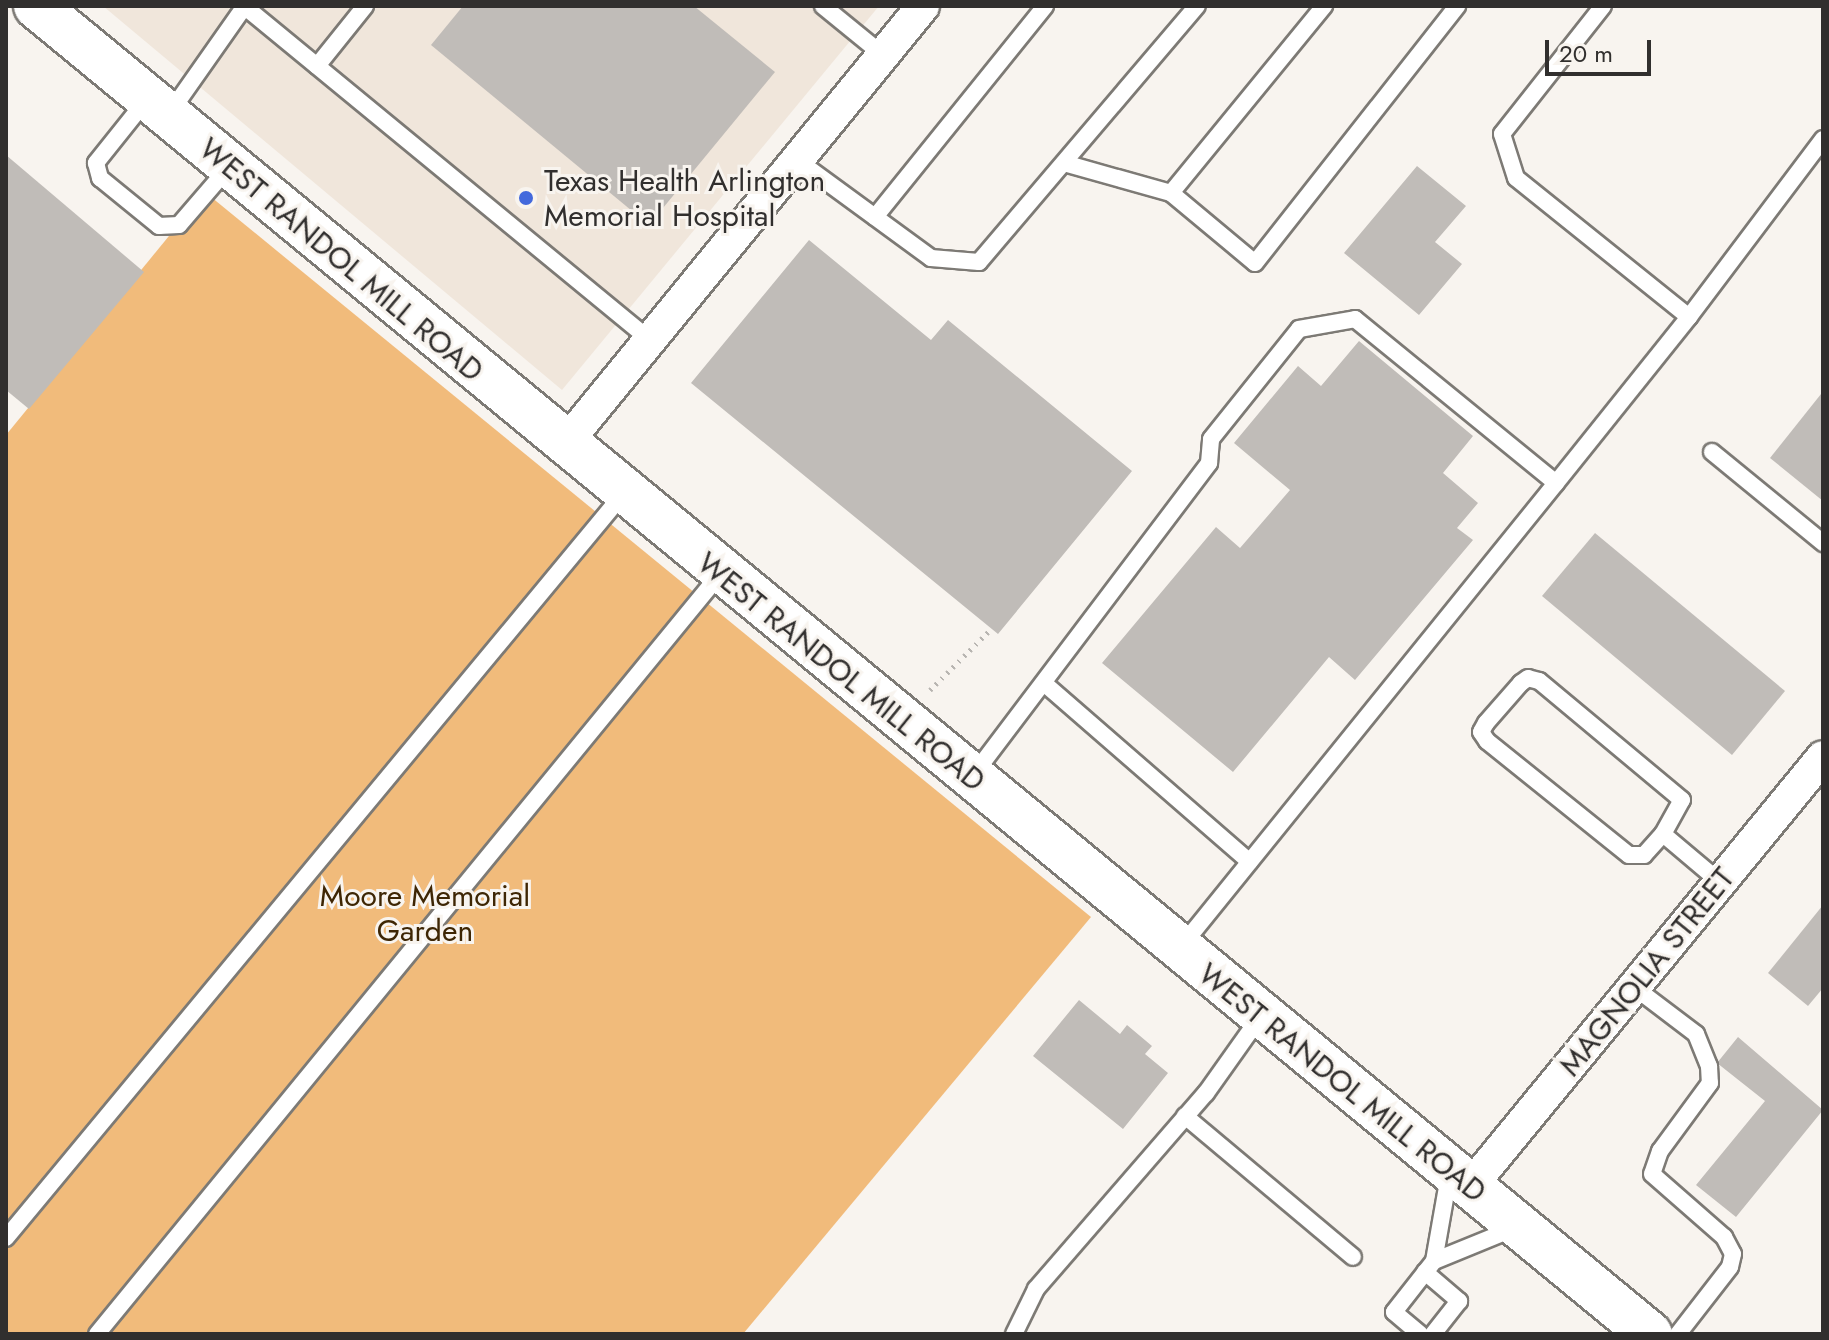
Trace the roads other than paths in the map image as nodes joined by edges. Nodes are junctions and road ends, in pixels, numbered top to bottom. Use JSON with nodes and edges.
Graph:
{"nodes":[{"id":1,"x":36,"y":6,"type":"edge"},
{"id":2,"x":244,"y":6,"type":"edge"},
{"id":3,"x":365,"y":6,"type":"edge"},
{"id":4,"x":823,"y":6,"type":"edge"},
{"id":5,"x":923,"y":6,"type":"edge"},
{"id":6,"x":1045,"y":6,"type":"edge"},
{"id":7,"x":1197,"y":6,"type":"edge"},
{"id":8,"x":1324,"y":6,"type":"edge"},
{"id":9,"x":1457,"y":6,"type":"edge"},
{"id":10,"x":1603,"y":6,"type":"edge"},
{"id":11,"x":883,"y":55,"type":"junction"},
{"id":12,"x":317,"y":66,"type":"junction"},
{"id":13,"x":158,"y":107,"type":"junction"},
{"id":14,"x":1823,"y":139,"type":"edge"},
{"id":15,"x":797,"y":160,"type":"junction"},
{"id":16,"x":1064,"y":163,"type":"junction"},
{"id":17,"x":230,"y":167,"type":"junction"},
{"id":18,"x":1171,"y":193,"type":"junction"},
{"id":19,"x":875,"y":217,"type":"junction"},
{"id":20,"x":1689,"y":317,"type":"junction"},
{"id":21,"x":650,"y":340,"type":"junction"},
{"id":22,"x":564,"y":445,"type":"junction"},
{"id":23,"x":1712,"y":452,"type":"dead end"},
{"id":24,"x":1556,"y":483,"type":"junction"},
{"id":25,"x":623,"y":494,"type":"junction"},
{"id":26,"x":1823,"y":543,"type":"edge"},
{"id":27,"x":720,"y":574,"type":"junction"},
{"id":28,"x":1045,"y":684,"type":"junction"},
{"id":29,"x":1821,"y":765,"type":"edge"},
{"id":30,"x":971,"y":779,"type":"junction"},
{"id":31,"x":1663,"y":834,"type":"junction"},
{"id":32,"x":1250,"y":862,"type":"junction"},
{"id":33,"x":1720,"y":882,"type":"junction"},
{"id":34,"x":1179,"y":949,"type":"junction"},
{"id":35,"x":1634,"y":987,"type":"junction"},
{"id":36,"x":1261,"y":1016,"type":"junction"},
{"id":37,"x":1185,"y":1116,"type":"junction"},
{"id":38,"x":1460,"y":1179,"type":"junction"},
{"id":39,"x":1519,"y":1227,"type":"junction"},
{"id":40,"x":6,"y":1238,"type":"edge"},
{"id":41,"x":1353,"y":1257,"type":"dead end"},
{"id":42,"x":1430,"y":1266,"type":"junction"},
{"id":43,"x":97,"y":1334,"type":"edge"},
{"id":44,"x":1014,"y":1334,"type":"edge"},
{"id":45,"x":1420,"y":1334,"type":"edge"},
{"id":46,"x":1433,"y":1334,"type":"edge"},
{"id":47,"x":1650,"y":1334,"type":"edge"},
{"id":48,"x":1678,"y":1334,"type":"edge"}],
"edges":[{"from":1,"to":13,"type":"main road","name":"WEST RANDOL MILL ROAD"},
{"from":2,"to":12,"type":"lane"},
{"from":2,"to":13,"type":"lane"},
{"from":3,"to":12,"type":"lane"},
{"from":4,"to":11,"type":"lane"},
{"from":5,"to":11,"type":"street"},
{"from":6,"to":19,"type":"lane"},
{"from":7,"to":16,"type":"lane"},
{"from":8,"to":18,"type":"lane"},
{"from":9,"to":18,"type":"lane"},
{"from":10,"to":20,"type":"lane"},
{"from":11,"to":15,"type":"street"},
{"from":12,"to":21,"type":"lane"},
{"from":13,"to":17,"type":"main road","name":"WEST RANDOL MILL ROAD"},
{"from":13,"to":17,"type":"lane"},
{"from":14,"to":20,"type":"lane"},
{"from":15,"to":19,"type":"lane"},
{"from":15,"to":21,"type":"street"},
{"from":16,"to":18,"type":"lane"},
{"from":16,"to":19,"type":"lane"},
{"from":17,"to":22,"type":"main road","name":"WEST RANDOL MILL ROAD"},
{"from":20,"to":24,"type":"lane"},
{"from":21,"to":22,"type":"street"},
{"from":22,"to":25,"type":"main road","name":"WEST RANDOL MILL ROAD"},
{"from":23,"to":26,"type":"lane"},
{"from":24,"to":28,"type":"lane"},
{"from":24,"to":32,"type":"lane"},
{"from":25,"to":27,"type":"main road","name":"WEST RANDOL MILL ROAD"},
{"from":25,"to":40,"type":"lane"},
{"from":27,"to":30,"type":"main road","name":"WEST RANDOL MILL ROAD"},
{"from":27,"to":43,"type":"lane"},
{"from":28,"to":30,"type":"lane"},
{"from":28,"to":32,"type":"lane"},
{"from":29,"to":33,"type":"street","name":"MAGNOLIA STREET"},
{"from":30,"to":34,"type":"main road","name":"WEST RANDOL MILL ROAD"},
{"from":31,"to":31,"type":"lane"},
{"from":31,"to":33,"type":"lane"},
{"from":32,"to":34,"type":"lane"},
{"from":33,"to":35,"type":"street","name":"MAGNOLIA STREET"},
{"from":34,"to":36,"type":"main road","name":"WEST RANDOL MILL ROAD"},
{"from":35,"to":38,"type":"street","name":"MAGNOLIA STREET"},
{"from":35,"to":48,"type":"lane"},
{"from":36,"to":37,"type":"lane"},
{"from":36,"to":38,"type":"main road","name":"WEST RANDOL MILL ROAD"},
{"from":37,"to":41,"type":"lane"},
{"from":37,"to":44,"type":"lane"},
{"from":38,"to":39,"type":"main road","name":"WEST RANDOL MILL ROAD"},
{"from":38,"to":42,"type":"lane"},
{"from":39,"to":42,"type":"lane"},
{"from":39,"to":47,"type":"main road","name":"WEST RANDOL MILL ROAD"},
{"from":42,"to":45,"type":"lane"},
{"from":42,"to":46,"type":"lane"}]}
